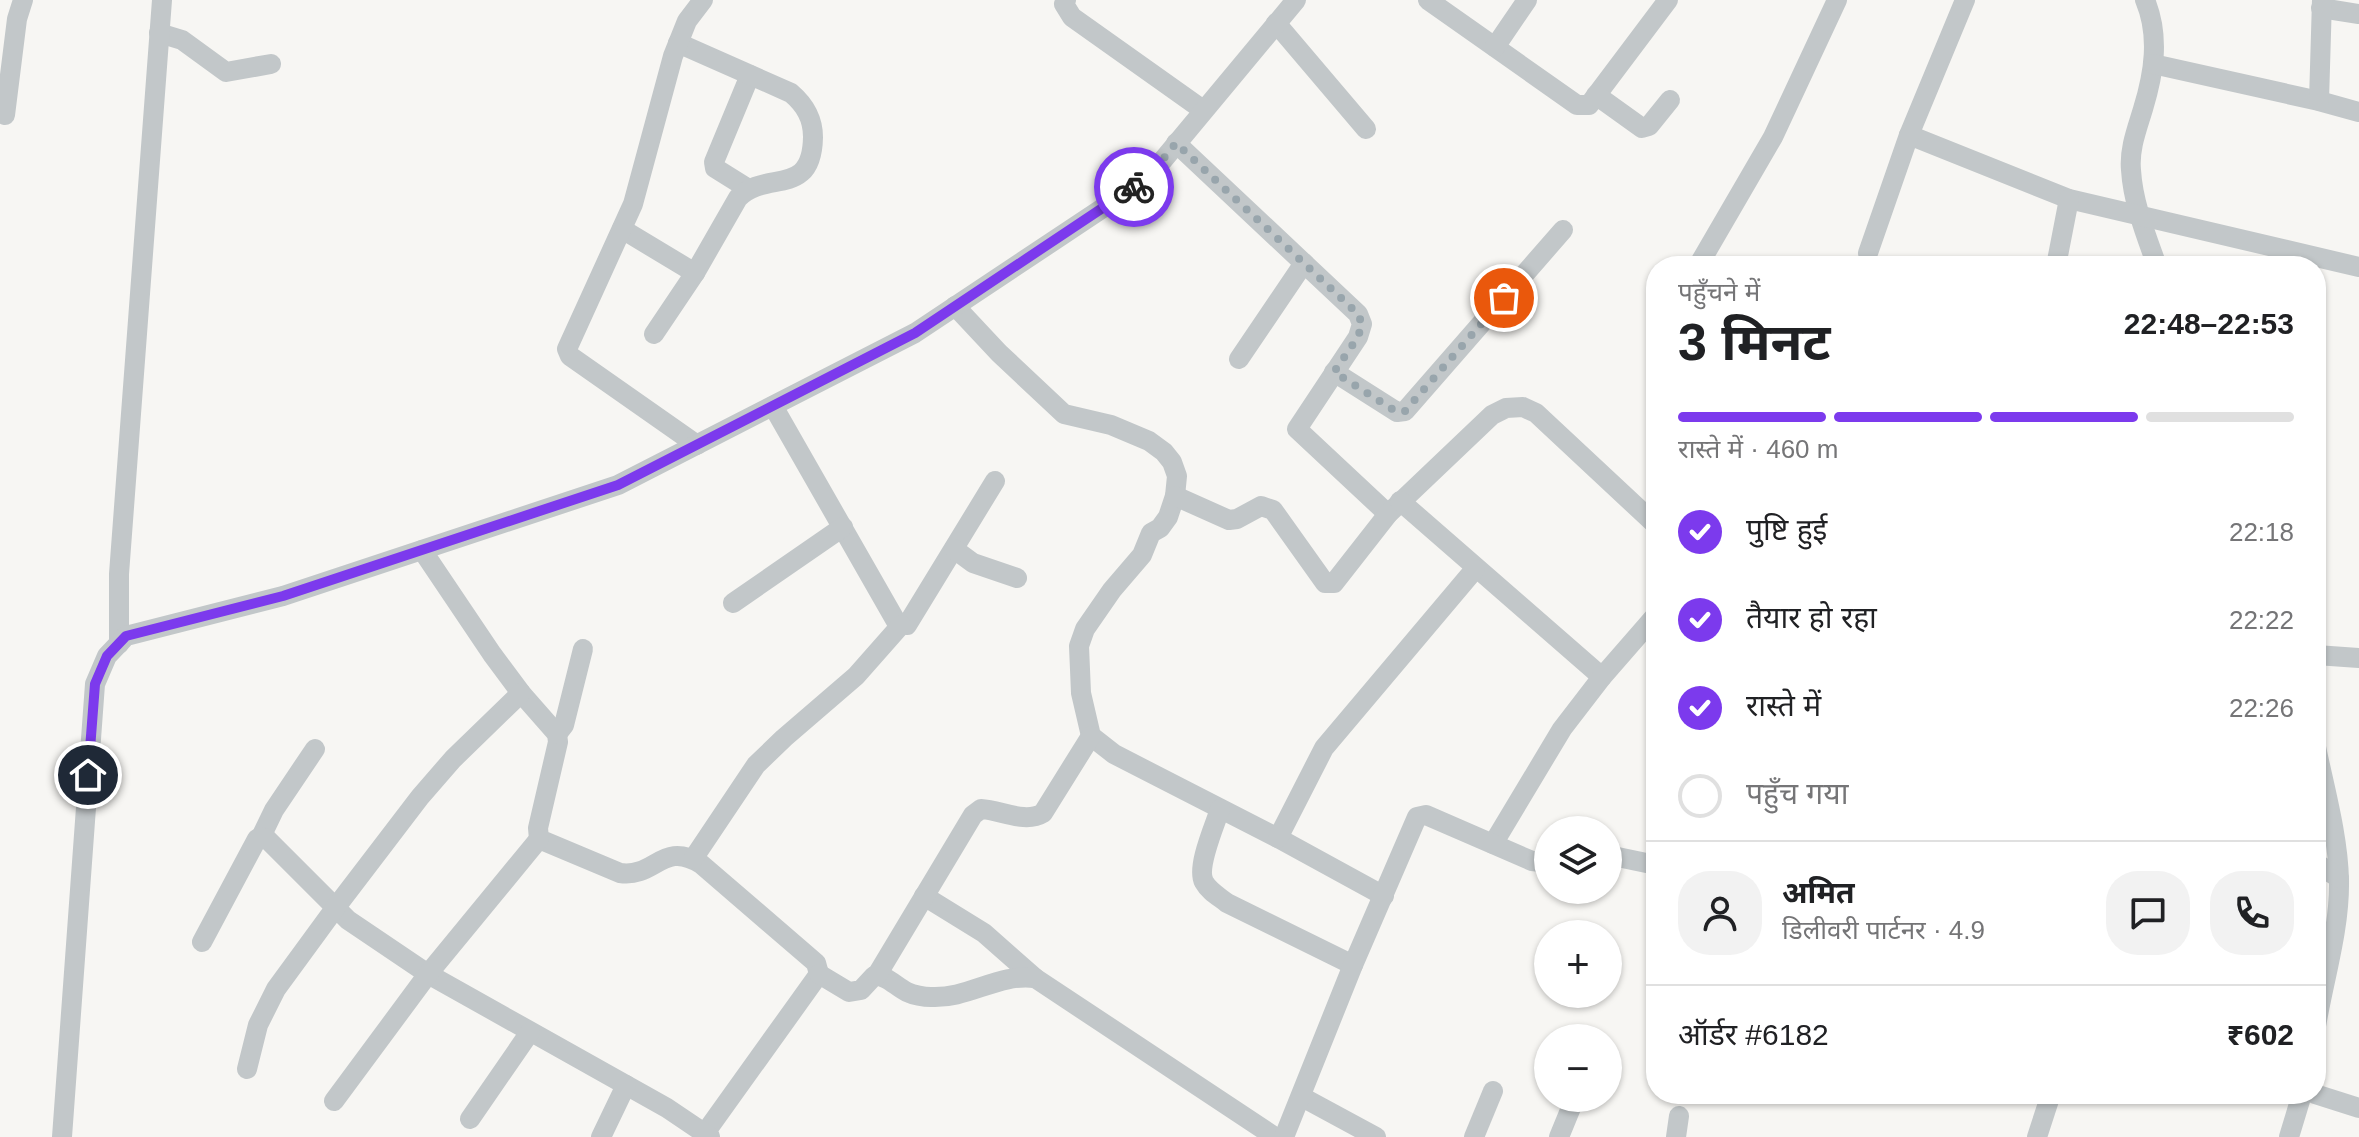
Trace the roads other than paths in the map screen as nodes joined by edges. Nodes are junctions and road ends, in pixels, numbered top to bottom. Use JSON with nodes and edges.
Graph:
{"nodes":[{"id":1,"x":23,"y":0,"type":"edge"},
{"id":2,"x":162,"y":0,"type":"edge"},
{"id":3,"x":703,"y":0,"type":"edge"},
{"id":4,"x":1066,"y":0,"type":"edge"},
{"id":5,"x":1296,"y":0,"type":"edge"},
{"id":6,"x":1428,"y":0,"type":"edge"},
{"id":7,"x":1527,"y":0,"type":"edge"},
{"id":8,"x":1668,"y":0,"type":"edge"},
{"id":9,"x":1837,"y":0,"type":"edge"},
{"id":10,"x":1965,"y":0,"type":"edge"},
{"id":11,"x":2145,"y":0,"type":"edge"},
{"id":12,"x":2322,"y":4,"type":"edge"},
{"id":13,"x":2359,"y":14,"type":"edge"},
{"id":14,"x":1276,"y":23,"type":"junction"},
{"id":15,"x":159,"y":33,"type":"junction"},
{"id":16,"x":678,"y":43,"type":"junction"},
{"id":17,"x":1495,"y":47,"type":"junction"},
{"id":18,"x":271,"y":64,"type":"dead end"},
{"id":19,"x":2153,"y":64,"type":"junction"},
{"id":20,"x":750,"y":75,"type":"junction"},
{"id":21,"x":1596,"y":95,"type":"junction"},
{"id":22,"x":1670,"y":100,"type":"dead end"},
{"id":23,"x":2319,"y":101,"type":"junction"},
{"id":24,"x":1203,"y":110,"type":"junction"},
{"id":25,"x":2359,"y":112,"type":"edge"},
{"id":26,"x":5,"y":115,"type":"dead end"},
{"id":27,"x":1366,"y":129,"type":"dead end"},
{"id":28,"x":1909,"y":135,"type":"junction"},
{"id":29,"x":1176,"y":143,"type":"junction"},
{"id":30,"x":747,"y":188,"type":"junction"},
{"id":31,"x":2069,"y":199,"type":"junction"},
{"id":32,"x":2140,"y":217,"type":"junction"},
{"id":33,"x":622,"y":229,"type":"junction"},
{"id":34,"x":1563,"y":230,"type":"dead end"},
{"id":35,"x":1868,"y":253,"type":"dead end"},
{"id":36,"x":1704,"y":256,"type":"edge"},
{"id":37,"x":2058,"y":256,"type":"edge"},
{"id":38,"x":2154,"y":256,"type":"edge"},
{"id":39,"x":2311,"y":256,"type":"edge"},
{"id":40,"x":2326,"y":259,"type":"edge"},
{"id":41,"x":1304,"y":263,"type":"junction"},
{"id":42,"x":2359,"y":267,"type":"edge"},
{"id":43,"x":695,"y":273,"type":"junction"},
{"id":44,"x":955,"y":306,"type":"junction"},
{"id":45,"x":654,"y":334,"type":"dead end"},
{"id":46,"x":1239,"y":359,"type":"dead end"},
{"id":47,"x":1334,"y":372,"type":"junction"},
{"id":48,"x":773,"y":406,"type":"junction"},
{"id":49,"x":697,"y":445,"type":"junction"},
{"id":50,"x":995,"y":481,"type":"dead end"},
{"id":51,"x":1175,"y":496,"type":"junction"},
{"id":52,"x":1394,"y":508,"type":"junction"},
{"id":53,"x":1646,"y":516,"type":"edge"},
{"id":54,"x":843,"y":527,"type":"junction"},
{"id":55,"x":954,"y":549,"type":"junction"},
{"id":56,"x":422,"y":550,"type":"junction"},
{"id":57,"x":1475,"y":569,"type":"junction"},
{"id":58,"x":1017,"y":578,"type":"dead end"},
{"id":59,"x":733,"y":603,"type":"dead end"},
{"id":60,"x":901,"y":625,"type":"junction"},
{"id":61,"x":1646,"y":626,"type":"edge"},
{"id":62,"x":119,"y":644,"type":"junction"},
{"id":63,"x":583,"y":649,"type":"dead end"},
{"id":64,"x":2326,"y":656,"type":"edge"},
{"id":65,"x":2359,"y":658,"type":"edge"},
{"id":66,"x":1602,"y":677,"type":"junction"},
{"id":67,"x":521,"y":693,"type":"junction"},
{"id":68,"x":557,"y":734,"type":"junction"},
{"id":69,"x":1091,"y":736,"type":"junction"},
{"id":70,"x":315,"y":749,"type":"dead end"},
{"id":71,"x":2326,"y":797,"type":"edge"},
{"id":72,"x":1220,"y":809,"type":"junction"},
{"id":73,"x":261,"y":837,"type":"junction"},
{"id":74,"x":1278,"y":838,"type":"junction"},
{"id":75,"x":539,"y":839,"type":"junction"},
{"id":76,"x":1493,"y":844,"type":"junction"},
{"id":77,"x":1622,"y":858,"type":"edge"},
{"id":78,"x":693,"y":859,"type":"junction"},
{"id":79,"x":1534,"y":861,"type":"edge"},
{"id":80,"x":1646,"y":863,"type":"edge"},
{"id":81,"x":2326,"y":870,"type":"edge"},
{"id":82,"x":2339,"y":878,"type":"junction"},
{"id":83,"x":924,"y":896,"type":"junction"},
{"id":84,"x":1384,"y":896,"type":"junction"},
{"id":85,"x":336,"y":907,"type":"junction"},
{"id":86,"x":202,"y":942,"type":"dead end"},
{"id":87,"x":1353,"y":965,"type":"junction"},
{"id":88,"x":2326,"y":971,"type":"edge"},
{"id":89,"x":428,"y":974,"type":"junction"},
{"id":90,"x":819,"y":974,"type":"junction"},
{"id":91,"x":877,"y":975,"type":"junction"},
{"id":92,"x":1035,"y":978,"type":"junction"},
{"id":93,"x":530,"y":1032,"type":"junction"},
{"id":94,"x":247,"y":1069,"type":"dead end"},
{"id":95,"x":626,"y":1085,"type":"junction"},
{"id":96,"x":1493,"y":1091,"type":"dead end"},
{"id":97,"x":1302,"y":1097,"type":"junction"},
{"id":98,"x":2326,"y":1098,"type":"edge"},
{"id":99,"x":334,"y":1101,"type":"dead end"},
{"id":100,"x":2048,"y":1104,"type":"edge"},
{"id":101,"x":2299,"y":1104,"type":"edge"},
{"id":102,"x":2359,"y":1108,"type":"edge"},
{"id":103,"x":1569,"y":1112,"type":"edge"},
{"id":104,"x":470,"y":1119,"type":"dead end"},
{"id":105,"x":708,"y":1135,"type":"edge"},
{"id":106,"x":62,"y":1137,"type":"edge"},
{"id":107,"x":601,"y":1137,"type":"edge"},
{"id":108,"x":1275,"y":1137,"type":"edge"},
{"id":109,"x":1284,"y":1137,"type":"edge"},
{"id":110,"x":1376,"y":1137,"type":"edge"},
{"id":111,"x":1474,"y":1137,"type":"edge"},
{"id":112,"x":1559,"y":1137,"type":"edge"},
{"id":113,"x":2037,"y":1137,"type":"edge"},
{"id":114,"x":2289,"y":1137,"type":"edge"}],
"edges":[{"from":1,"to":26,"type":"street"},
{"from":2,"to":15,"type":"street"},
{"from":3,"to":16,"type":"street"},
{"from":4,"to":24,"type":"street"},
{"from":5,"to":14,"type":"street"},
{"from":6,"to":17,"type":"street"},
{"from":7,"to":17,"type":"street"},
{"from":8,"to":21,"type":"street"},
{"from":9,"to":36,"type":"street"},
{"from":10,"to":28,"type":"street"},
{"from":11,"to":19,"type":"street"},
{"from":12,"to":13,"type":"street"},
{"from":12,"to":23,"type":"street"},
{"from":14,"to":24,"type":"street"},
{"from":14,"to":27,"type":"street"},
{"from":15,"to":18,"type":"street"},
{"from":15,"to":62,"type":"street"},
{"from":16,"to":20,"type":"street"},
{"from":16,"to":33,"type":"street"},
{"from":17,"to":21,"type":"street"},
{"from":19,"to":23,"type":"street"},
{"from":19,"to":32,"type":"street"},
{"from":20,"to":30,"type":"street"},
{"from":20,"to":30,"type":"street"},
{"from":21,"to":22,"type":"street"},
{"from":23,"to":25,"type":"street"},
{"from":24,"to":29,"type":"street"},
{"from":28,"to":31,"type":"street"},
{"from":28,"to":35,"type":"street"},
{"from":29,"to":41,"type":"street"},
{"from":29,"to":44,"type":"street"},
{"from":30,"to":43,"type":"street"},
{"from":31,"to":32,"type":"street"},
{"from":31,"to":37,"type":"street"},
{"from":32,"to":38,"type":"street"},
{"from":32,"to":39,"type":"street"},
{"from":33,"to":43,"type":"street"},
{"from":33,"to":49,"type":"street"},
{"from":34,"to":47,"type":"street"},
{"from":40,"to":42,"type":"street"},
{"from":41,"to":46,"type":"street"},
{"from":41,"to":47,"type":"street"},
{"from":43,"to":45,"type":"street"},
{"from":44,"to":48,"type":"street"},
{"from":44,"to":51,"type":"street"},
{"from":47,"to":52,"type":"street"},
{"from":48,"to":49,"type":"street"},
{"from":48,"to":54,"type":"street"},
{"from":49,"to":56,"type":"street"},
{"from":50,"to":55,"type":"street"},
{"from":51,"to":52,"type":"street"},
{"from":51,"to":69,"type":"street"},
{"from":52,"to":53,"type":"street"},
{"from":52,"to":57,"type":"street"},
{"from":54,"to":59,"type":"street"},
{"from":54,"to":60,"type":"street"},
{"from":55,"to":58,"type":"street"},
{"from":55,"to":60,"type":"street"},
{"from":56,"to":62,"type":"street"},
{"from":56,"to":67,"type":"street"},
{"from":57,"to":66,"type":"street"},
{"from":57,"to":74,"type":"street"},
{"from":60,"to":78,"type":"street"},
{"from":61,"to":66,"type":"street"},
{"from":62,"to":106,"type":"street"},
{"from":63,"to":68,"type":"street"},
{"from":64,"to":65,"type":"street"},
{"from":66,"to":76,"type":"street"},
{"from":67,"to":68,"type":"street"},
{"from":67,"to":85,"type":"street"},
{"from":68,"to":75,"type":"street"},
{"from":69,"to":72,"type":"street"},
{"from":69,"to":83,"type":"street"},
{"from":70,"to":73,"type":"street"},
{"from":71,"to":82,"type":"street"},
{"from":72,"to":74,"type":"street"},
{"from":72,"to":87,"type":"street"},
{"from":73,"to":85,"type":"street"},
{"from":73,"to":86,"type":"street"},
{"from":74,"to":84,"type":"street"},
{"from":75,"to":78,"type":"street"},
{"from":75,"to":89,"type":"street"},
{"from":76,"to":79,"type":"street"},
{"from":76,"to":84,"type":"street"},
{"from":77,"to":80,"type":"street"},
{"from":78,"to":90,"type":"street"},
{"from":81,"to":82,"type":"street"},
{"from":82,"to":88,"type":"street"},
{"from":83,"to":91,"type":"street"},
{"from":83,"to":92,"type":"street"},
{"from":84,"to":87,"type":"street"},
{"from":85,"to":89,"type":"street"},
{"from":85,"to":94,"type":"street"},
{"from":87,"to":97,"type":"street"},
{"from":89,"to":93,"type":"street"},
{"from":89,"to":99,"type":"street"},
{"from":90,"to":91,"type":"street"},
{"from":90,"to":105,"type":"street"},
{"from":91,"to":92,"type":"street"},
{"from":92,"to":108,"type":"street"},
{"from":93,"to":95,"type":"street"},
{"from":93,"to":104,"type":"street"},
{"from":95,"to":105,"type":"street"},
{"from":95,"to":107,"type":"street"},
{"from":96,"to":111,"type":"street"},
{"from":97,"to":109,"type":"street"},
{"from":97,"to":110,"type":"street"},
{"from":98,"to":102,"type":"street"},
{"from":100,"to":113,"type":"street"},
{"from":101,"to":114,"type":"street"},
{"from":103,"to":112,"type":"street"}]}
